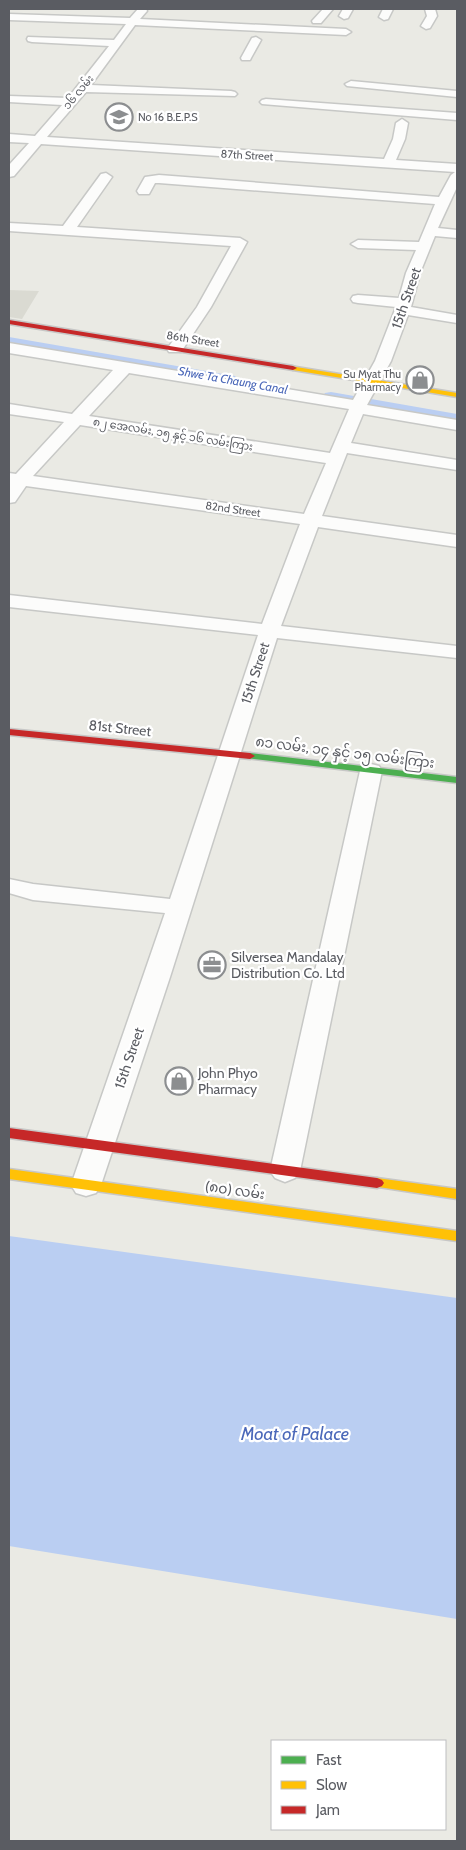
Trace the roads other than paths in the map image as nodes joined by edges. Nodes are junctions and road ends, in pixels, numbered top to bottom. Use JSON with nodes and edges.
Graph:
{"nodes":[{"id":1,"x":144,"y":9,"type":"edge"},
{"id":2,"x":328,"y":9,"type":"edge"},
{"id":3,"x":430,"y":9,"type":"edge"},
{"id":4,"x":9,"y":17,"type":"edge"},
{"id":5,"x":317,"y":21,"type":"dead end"},
{"id":6,"x":132,"y":22,"type":"junction"},
{"id":7,"x":426,"y":26,"type":"dead end"},
{"id":8,"x":346,"y":32,"type":"dead end"},
{"id":9,"x":124,"y":38,"type":"junction"},
{"id":10,"x":32,"y":39,"type":"dead end"},
{"id":11,"x":242,"y":40,"type":"dead end"},
{"id":12,"x":246,"y":58,"type":"dead end"},
{"id":13,"x":352,"y":84,"type":"dead end"},
{"id":14,"x":83,"y":88,"type":"junction"},
{"id":15,"x":231,"y":94,"type":"dead end"},
{"id":16,"x":457,"y":94,"type":"edge"},
{"id":17,"x":9,"y":99,"type":"edge"},
{"id":18,"x":47,"y":101,"type":"junction"},
{"id":19,"x":70,"y":102,"type":"junction"},
{"id":20,"x":266,"y":102,"type":"dead end"},
{"id":21,"x":28,"y":113,"type":"dead end"},
{"id":22,"x":457,"y":116,"type":"edge"},
{"id":23,"x":402,"y":123,"type":"dead end"},
{"id":24,"x":9,"y":138,"type":"edge"},
{"id":25,"x":38,"y":140,"type":"junction"},
{"id":26,"x":388,"y":164,"type":"junction"},
{"id":27,"x":11,"y":167,"type":"edge"},
{"id":28,"x":457,"y":168,"type":"edge"},
{"id":29,"x":457,"y":175,"type":"edge"},
{"id":30,"x":106,"y":177,"type":"dead end"},
{"id":31,"x":144,"y":191,"type":"dead end"},
{"id":32,"x":443,"y":201,"type":"junction"},
{"id":33,"x":9,"y":228,"type":"edge"},
{"id":34,"x":66,"y":231,"type":"junction"},
{"id":35,"x":431,"y":232,"type":"junction"},
{"id":36,"x":457,"y":234,"type":"edge"},
{"id":37,"x":358,"y":244,"type":"dead end"},
{"id":38,"x":425,"y":246,"type":"junction"},
{"id":39,"x":358,"y":299,"type":"dead end"},
{"id":40,"x":404,"y":307,"type":"junction"},
{"id":41,"x":457,"y":319,"type":"edge"},
{"id":42,"x":9,"y":322,"type":"edge"},
{"id":43,"x":9,"y":348,"type":"edge"},
{"id":44,"x":175,"y":349,"type":"junction"},
{"id":45,"x":125,"y":367,"type":"junction"},
{"id":46,"x":457,"y":395,"type":"edge"},
{"id":47,"x":363,"y":398,"type":"junction"},
{"id":48,"x":9,"y":409,"type":"edge"},
{"id":49,"x":75,"y":419,"type":"junction"},
{"id":50,"x":457,"y":425,"type":"edge"},
{"id":51,"x":339,"y":453,"type":"junction"},
{"id":52,"x":457,"y":465,"type":"edge"},
{"id":53,"x":15,"y":479,"type":"edge"},
{"id":54,"x":9,"y":498,"type":"edge"},
{"id":55,"x":311,"y":520,"type":"junction"},
{"id":56,"x":457,"y":541,"type":"edge"},
{"id":57,"x":9,"y":601,"type":"edge"},
{"id":58,"x":269,"y":632,"type":"junction"},
{"id":59,"x":457,"y":652,"type":"edge"},
{"id":60,"x":9,"y":732,"type":"edge"},
{"id":61,"x":229,"y":754,"type":"junction"},
{"id":62,"x":371,"y":771,"type":"junction"},
{"id":63,"x":457,"y":780,"type":"edge"},
{"id":64,"x":9,"y":886,"type":"edge"},
{"id":65,"x":178,"y":907,"type":"junction"},
{"id":66,"x":9,"y":1133,"type":"edge"},
{"id":67,"x":100,"y":1145,"type":"junction"},
{"id":68,"x":285,"y":1171,"type":"junction"},
{"id":69,"x":9,"y":1174,"type":"edge"},
{"id":70,"x":86,"y":1185,"type":"junction"},
{"id":71,"x":457,"y":1194,"type":"edge"},
{"id":72,"x":457,"y":1236,"type":"edge"}],
"edges":[{"from":1,"to":6,"type":"street","name":"၁၆ လမ်း"},
{"from":2,"to":5,"type":"street"},
{"from":3,"to":7,"type":"street"},
{"from":4,"to":6,"type":"street"},
{"from":6,"to":8,"type":"street"},
{"from":6,"to":9,"type":"street","name":"၁၆ လမ်း"},
{"from":9,"to":10,"type":"street"},
{"from":9,"to":14,"type":"street","name":"၁၆ လမ်း"},
{"from":11,"to":12,"type":"street"},
{"from":13,"to":16,"type":"street"},
{"from":14,"to":15,"type":"street"},
{"from":14,"to":19,"type":"street","name":"၁၆ လမ်း"},
{"from":17,"to":18,"type":"street"},
{"from":18,"to":19,"type":"street"},
{"from":18,"to":21,"type":"street"},
{"from":19,"to":25,"type":"street","name":"၁၆ လမ်း"},
{"from":20,"to":22,"type":"street"},
{"from":23,"to":26,"type":"street"},
{"from":24,"to":25,"type":"street","name":"87th Street"},
{"from":25,"to":26,"type":"street","name":"87th Street"},
{"from":25,"to":27,"type":"street","name":"၁၆ လမ်း"},
{"from":26,"to":28,"type":"street","name":"87th Street"},
{"from":29,"to":32,"type":"street","name":"15th Street"},
{"from":30,"to":34,"type":"street"},
{"from":31,"to":32,"type":"street"},
{"from":32,"to":35,"type":"street","name":"15th Street"},
{"from":33,"to":34,"type":"street"},
{"from":34,"to":44,"type":"street"},
{"from":35,"to":36,"type":"street"},
{"from":35,"to":38,"type":"street","name":"15th Street"},
{"from":37,"to":38,"type":"street"},
{"from":38,"to":40,"type":"street","name":"15th Street"},
{"from":39,"to":40,"type":"street"},
{"from":40,"to":41,"type":"street"},
{"from":40,"to":47,"type":"street","name":"15th Street"},
{"from":42,"to":44,"type":"street","name":"86th Street"},
{"from":43,"to":45,"type":"street"},
{"from":44,"to":47,"type":"street","name":"86th Street"},
{"from":45,"to":47,"type":"street"},
{"from":45,"to":49,"type":"street"},
{"from":46,"to":47,"type":"street","name":"86th Street"},
{"from":47,"to":50,"type":"street"},
{"from":47,"to":51,"type":"street","name":"15th Street"},
{"from":48,"to":49,"type":"street","name":"၈၂ အေလမ်း, ၁၅ နှင့် ၁၆ လမ်းကြား"},
{"from":49,"to":51,"type":"street","name":"၈၂ အေလမ်း, ၁၅ နှင့် ၁၆ လမ်းကြား"},
{"from":49,"to":53,"type":"street"},
{"from":51,"to":52,"type":"street","name":"၈၂ အေလမ်း, ၁၅ နှင့် ၁၆ လမ်းကြား"},
{"from":51,"to":55,"type":"street","name":"15th Street"},
{"from":53,"to":54,"type":"street"},
{"from":53,"to":55,"type":"street","name":"82nd Street"},
{"from":55,"to":56,"type":"street","name":"82nd Street"},
{"from":55,"to":58,"type":"street","name":"15th Street"},
{"from":57,"to":58,"type":"street"},
{"from":58,"to":59,"type":"street"},
{"from":58,"to":61,"type":"street","name":"15th Street"},
{"from":60,"to":61,"type":"street","name":"81st Street"},
{"from":61,"to":62,"type":"street","name":"၈၁ လမ်း, ၁၄ နှင့် ၁၅ လမ်းကြား"},
{"from":61,"to":65,"type":"street","name":"15th Street"},
{"from":62,"to":63,"type":"street","name":"၈၁ လမ်း, ၁၄ နှင့် ၁၅ လမ်းကြား"},
{"from":62,"to":68,"type":"street"},
{"from":64,"to":65,"type":"street"},
{"from":65,"to":67,"type":"street","name":"15th Street"},
{"from":66,"to":67,"type":"street","name":"(၈၀) လမ်း"},
{"from":67,"to":68,"type":"street","name":"(၈၀) လမ်း"},
{"from":67,"to":70,"type":"street","name":"15th Street"},
{"from":68,"to":71,"type":"street","name":"(၈၀) လမ်း"},
{"from":69,"to":70,"type":"street","name":"(၈၀) လမ်း"},
{"from":70,"to":72,"type":"street","name":"(၈၀) လမ်း"}]}
